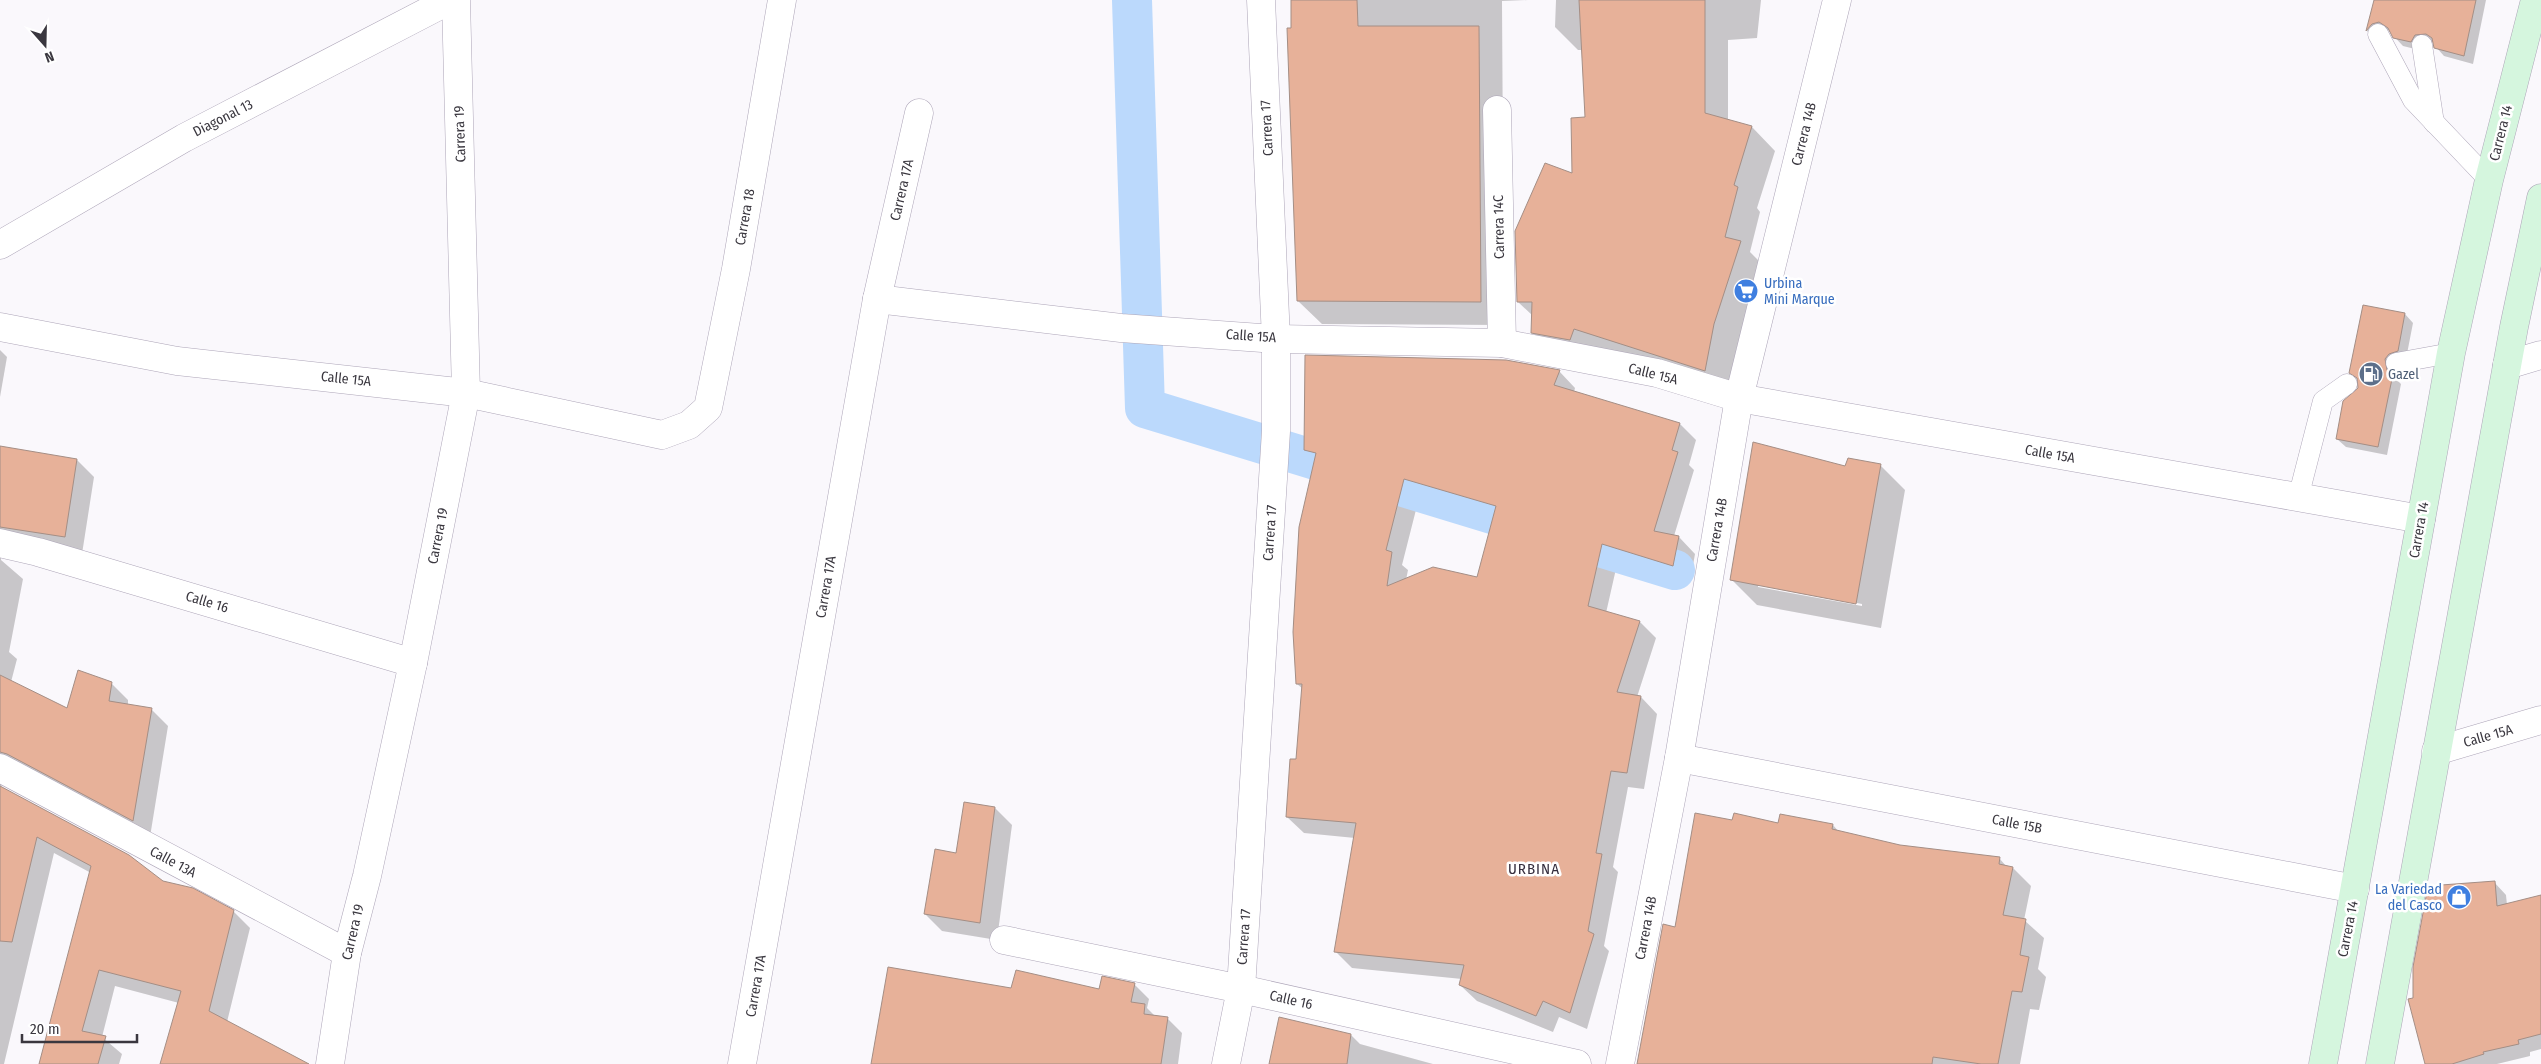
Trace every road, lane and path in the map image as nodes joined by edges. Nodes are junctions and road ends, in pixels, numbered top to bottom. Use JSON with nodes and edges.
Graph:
{"nodes":[{"id":1,"x":450,"y":0,"type":"edge"},
{"id":2,"x":456,"y":0,"type":"edge"},
{"id":3,"x":782,"y":0,"type":"edge"},
{"id":4,"x":1261,"y":0,"type":"edge"},
{"id":5,"x":1837,"y":0,"type":"edge"},
{"id":6,"x":2535,"y":0,"type":"edge"},
{"id":7,"x":2378,"y":34,"type":"dead end"},
{"id":8,"x":2422,"y":45,"type":"dead end"},
{"id":9,"x":1497,"y":110,"type":"dead end"},
{"id":10,"x":920,"y":113,"type":"dead end"},
{"id":11,"x":2434,"y":123,"type":"junction"},
{"id":12,"x":2489,"y":180,"type":"junction"},
{"id":13,"x":2541,"y":198,"type":"edge"},
{"id":14,"x":0,"y":245,"type":"edge"},
{"id":15,"x":877,"y":298,"type":"junction"},
{"id":16,"x":0,"y":327,"type":"edge"},
{"id":17,"x":1276,"y":339,"type":"junction"},
{"id":18,"x":1502,"y":343,"type":"junction"},
{"id":19,"x":2451,"y":353,"type":"junction"},
{"id":20,"x":2541,"y":356,"type":"edge"},
{"id":21,"x":2396,"y":364,"type":"dead end"},
{"id":22,"x":2507,"y":365,"type":"junction"},
{"id":23,"x":2347,"y":384,"type":"dead end"},
{"id":24,"x":466,"y":392,"type":"junction"},
{"id":25,"x":1739,"y":398,"type":"junction"},
{"id":26,"x":689,"y":425,"type":"joint"},
{"id":27,"x":2298,"y":498,"type":"junction"},
{"id":28,"x":2421,"y":519,"type":"junction"},
{"id":29,"x":0,"y":543,"type":"edge"},
{"id":30,"x":413,"y":663,"type":"junction"},
{"id":31,"x":2541,"y":720,"type":"edge"},
{"id":32,"x":2436,"y":751,"type":"junction"},
{"id":33,"x":1679,"y":758,"type":"junction"},
{"id":34,"x":0,"y":768,"type":"edge"},
{"id":35,"x":2355,"y":889,"type":"junction"},
{"id":36,"x":1004,"y":940,"type":"dead end"},
{"id":37,"x":347,"y":953,"type":"junction"},
{"id":38,"x":1241,"y":989,"type":"junction"},
{"id":39,"x":330,"y":1064,"type":"edge"},
{"id":40,"x":742,"y":1064,"type":"edge"},
{"id":41,"x":1226,"y":1064,"type":"edge"},
{"id":42,"x":1578,"y":1064,"type":"edge"},
{"id":43,"x":1620,"y":1064,"type":"edge"},
{"id":44,"x":2323,"y":1064,"type":"edge"},
{"id":45,"x":2380,"y":1064,"type":"edge"}],
"edges":[{"from":1,"to":14,"type":"street","name":"Diagonal 13"},
{"from":2,"to":24,"type":"street","name":"Carrera 19"},
{"from":3,"to":26,"type":"street","name":"Carrera 18"},
{"from":4,"to":17,"type":"street","name":"Carrera 17"},
{"from":5,"to":25,"type":"street","name":"Carrera 14B"},
{"from":6,"to":12,"type":"main road","name":"Carrera 14"},
{"from":7,"to":11,"type":"lane"},
{"from":8,"to":11,"type":"lane"},
{"from":9,"to":18,"type":"street","name":"Carrera 14C"},
{"from":10,"to":15,"type":"street","name":"Carrera 17A"},
{"from":11,"to":12,"type":"lane"},
{"from":12,"to":19,"type":"main road","name":"Carrera 14"},
{"from":13,"to":22,"type":"main road"},
{"from":15,"to":17,"type":"street","name":"Calle 15A"},
{"from":15,"to":40,"type":"street","name":"Carrera 17A"},
{"from":16,"to":24,"type":"street","name":"Calle 15A"},
{"from":17,"to":18,"type":"street","name":"Calle 15A"},
{"from":17,"to":38,"type":"street","name":"Carrera 17"},
{"from":18,"to":25,"type":"street","name":"Calle 15A"},
{"from":19,"to":21,"type":"lane"},
{"from":19,"to":28,"type":"main road","name":"Carrera 14"},
{"from":20,"to":22,"type":"street"},
{"from":22,"to":32,"type":"main road"},
{"from":23,"to":27,"type":"lane"},
{"from":24,"to":26,"type":"street","name":"Calle 15A"},
{"from":24,"to":30,"type":"street","name":"Carrera 19"},
{"from":25,"to":27,"type":"street","name":"Calle 15A"},
{"from":25,"to":33,"type":"street","name":"Carrera 14B"},
{"from":27,"to":28,"type":"street","name":"Calle 15A"},
{"from":28,"to":35,"type":"main road","name":"Carrera 14"},
{"from":29,"to":30,"type":"street","name":"Calle 16"},
{"from":30,"to":37,"type":"street","name":"Carrera 19"},
{"from":31,"to":32,"type":"street","name":"Calle 15A"},
{"from":32,"to":45,"type":"main road"},
{"from":33,"to":35,"type":"street","name":"Calle 15B"},
{"from":33,"to":43,"type":"street","name":"Carrera 14B"},
{"from":34,"to":37,"type":"street","name":"Calle 13A"},
{"from":35,"to":44,"type":"main road","name":"Carrera 14"},
{"from":36,"to":38,"type":"street","name":"Calle 16"},
{"from":37,"to":39,"type":"street","name":"Carrera 19"},
{"from":38,"to":41,"type":"street","name":"Carrera 17"},
{"from":38,"to":42,"type":"street","name":"Calle 16"}]}
